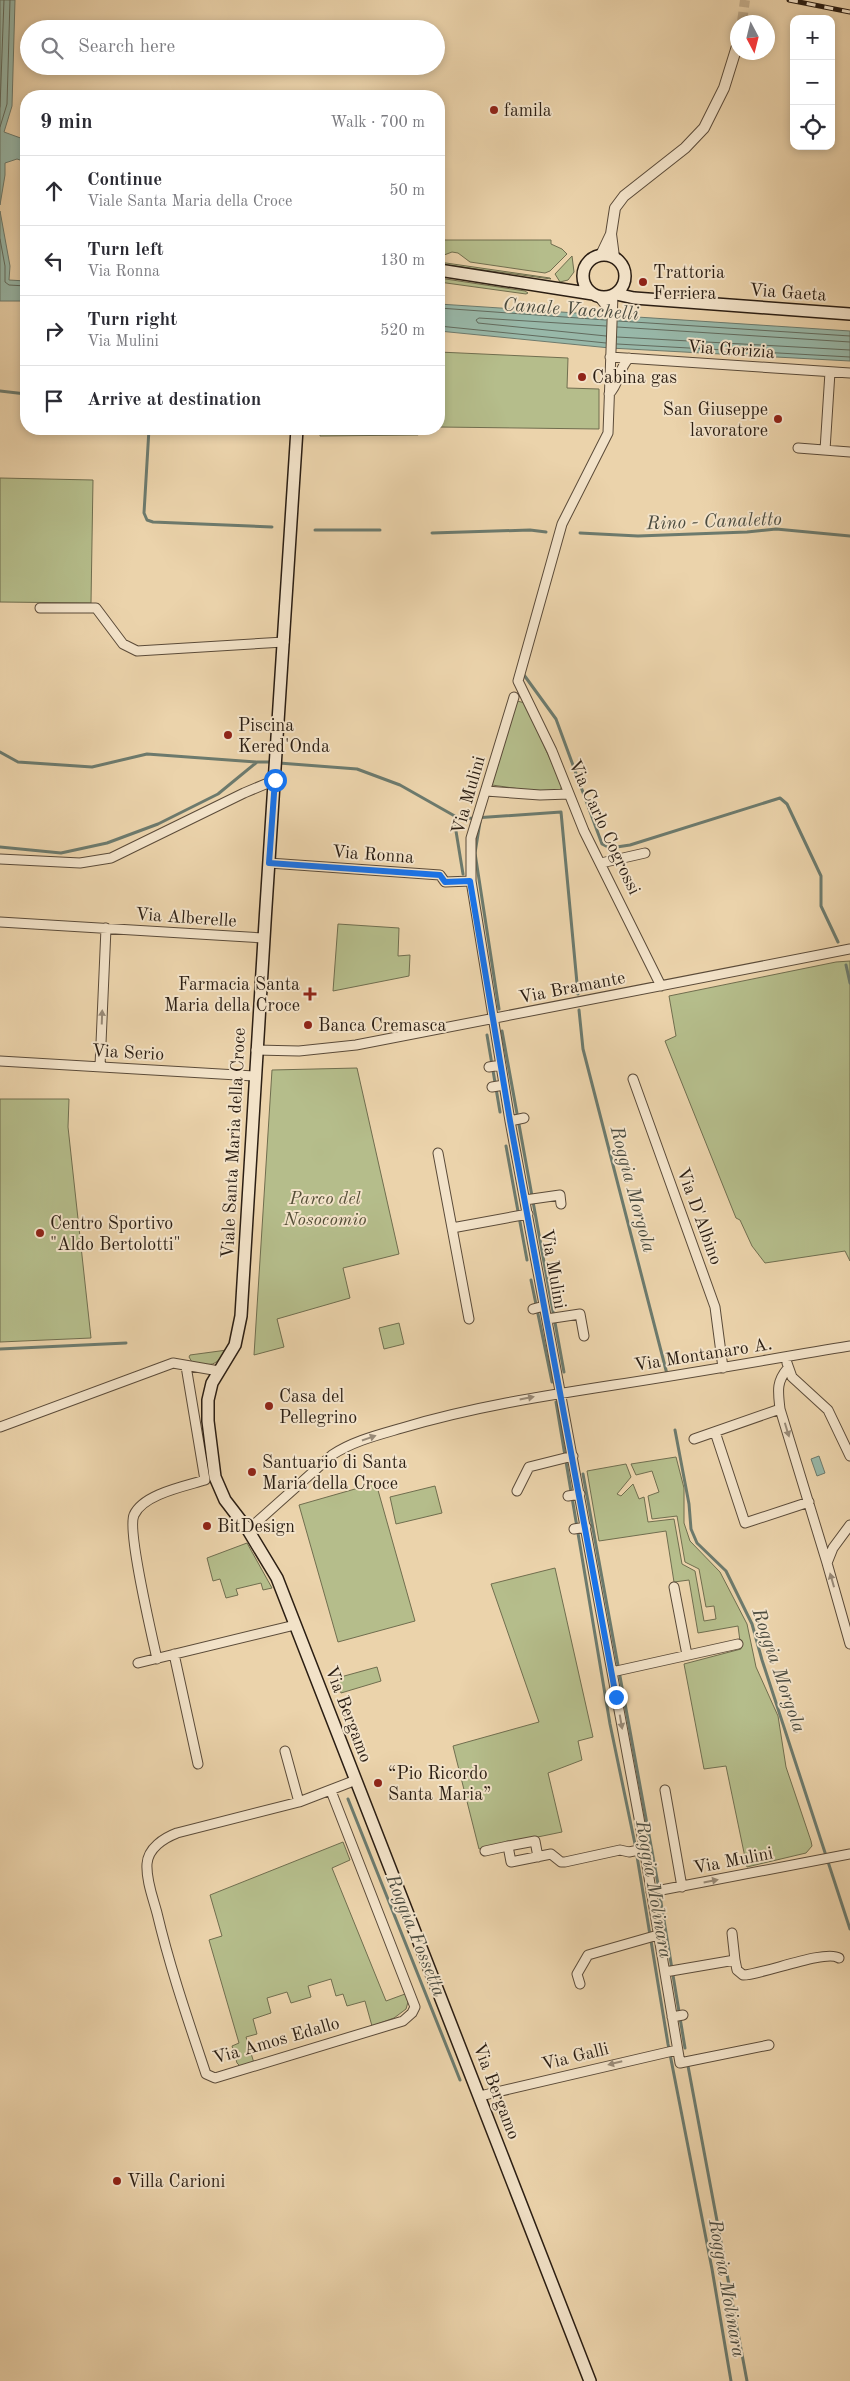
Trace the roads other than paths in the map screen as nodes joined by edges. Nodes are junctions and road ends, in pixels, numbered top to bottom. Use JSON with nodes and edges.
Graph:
{"nodes":[{"id":1,"x":733,"y":60,"type":"edge"},
{"id":2,"x":611,"y":234,"type":"junction"},
{"id":3,"x":601,"y":255,"type":"junction"},
{"id":4,"x":614,"y":257,"type":"junction"},
{"id":5,"x":445,"y":271,"type":"edge"},
{"id":6,"x":583,"y":275,"type":"junction"},
{"id":7,"x":559,"y":289,"type":"junction"},
{"id":8,"x":618,"y":292,"type":"junction"},
{"id":9,"x":596,"y":295,"type":"junction"},
{"id":10,"x":612,"y":313,"type":"junction"},
{"id":11,"x":850,"y":314,"type":"edge"},
{"id":12,"x":610,"y":353,"type":"junction"},
{"id":13,"x":629,"y":358,"type":"junction"},
{"id":14,"x":830,"y":372,"type":"junction"},
{"id":15,"x":850,"y":373,"type":"edge"},
{"id":16,"x":609,"y":394,"type":"junction"},
{"id":17,"x":297,"y":435,"type":"edge"},
{"id":18,"x":798,"y":448,"type":"dead end"},
{"id":19,"x":825,"y":450,"type":"junction"},
{"id":20,"x":850,"y":452,"type":"edge"},
{"id":21,"x":40,"y":608,"type":"dead end"},
{"id":22,"x":284,"y":642,"type":"junction"},
{"id":23,"x":514,"y":696,"type":"dead end"},
{"id":24,"x":275,"y":780,"type":"junction"},
{"id":25,"x":486,"y":791,"type":"junction"},
{"id":26,"x":570,"y":794,"type":"junction"},
{"id":27,"x":645,"y":853,"type":"dead end"},
{"id":28,"x":0,"y":859,"type":"edge"},
{"id":29,"x":601,"y":862,"type":"junction"},
{"id":30,"x":269,"y":863,"type":"junction"},
{"id":31,"x":470,"y":881,"type":"junction"},
{"id":32,"x":0,"y":922,"type":"edge"},
{"id":33,"x":106,"y":928,"type":"junction"},
{"id":34,"x":263,"y":938,"type":"junction"},
{"id":35,"x":850,"y":949,"type":"edge"},
{"id":36,"x":834,"y":953,"type":"junction"},
{"id":37,"x":850,"y":955,"type":"edge"},
{"id":38,"x":661,"y":986,"type":"junction"},
{"id":39,"x":493,"y":1019,"type":"junction"},
{"id":40,"x":256,"y":1050,"type":"junction"},
{"id":41,"x":0,"y":1061,"type":"edge"},
{"id":42,"x":501,"y":1065,"type":"junction"},
{"id":43,"x":100,"y":1066,"type":"junction"},
{"id":44,"x":489,"y":1067,"type":"dead end"},
{"id":45,"x":254,"y":1076,"type":"junction"},
{"id":46,"x":633,"y":1079,"type":"dead end"},
{"id":47,"x":504,"y":1085,"type":"junction"},
{"id":48,"x":492,"y":1087,"type":"dead end"},
{"id":49,"x":524,"y":1118,"type":"dead end"},
{"id":50,"x":510,"y":1121,"type":"junction"},
{"id":51,"x":438,"y":1153,"type":"dead end"},
{"id":52,"x":525,"y":1200,"type":"junction"},
{"id":53,"x":561,"y":1204,"type":"dead end"},
{"id":54,"x":528,"y":1214,"type":"junction"},
{"id":55,"x":452,"y":1228,"type":"junction"},
{"id":56,"x":544,"y":1306,"type":"junction"},
{"id":57,"x":533,"y":1308,"type":"dead end"},
{"id":58,"x":547,"y":1318,"type":"junction"},
{"id":59,"x":469,"y":1319,"type":"dead end"},
{"id":60,"x":584,"y":1336,"type":"dead end"},
{"id":61,"x":850,"y":1346,"type":"edge"},
{"id":62,"x":786,"y":1356,"type":"junction"},
{"id":63,"x":186,"y":1366,"type":"junction"},
{"id":64,"x":722,"y":1368,"type":"junction"},
{"id":65,"x":788,"y":1368,"type":"junction"},
{"id":66,"x":219,"y":1371,"type":"junction"},
{"id":67,"x":561,"y":1393,"type":"junction"},
{"id":68,"x":208,"y":1400,"type":"junction"},
{"id":69,"x":194,"y":1404,"type":"junction"},
{"id":70,"x":780,"y":1409,"type":"junction"},
{"id":71,"x":0,"y":1428,"type":"edge"},
{"id":72,"x":715,"y":1432,"type":"junction"},
{"id":73,"x":694,"y":1439,"type":"dead end"},
{"id":74,"x":573,"y":1456,"type":"junction"},
{"id":75,"x":850,"y":1456,"type":"edge"},
{"id":76,"x":517,"y":1491,"type":"dead end"},
{"id":77,"x":580,"y":1494,"type":"junction"},
{"id":78,"x":568,"y":1496,"type":"dead end"},
{"id":79,"x":809,"y":1502,"type":"junction"},
{"id":80,"x":850,"y":1525,"type":"edge"},
{"id":81,"x":586,"y":1527,"type":"junction"},
{"id":82,"x":574,"y":1529,"type":"dead end"},
{"id":83,"x":248,"y":1530,"type":"junction"},
{"id":84,"x":827,"y":1563,"type":"junction"},
{"id":85,"x":674,"y":1587,"type":"dead end"},
{"id":86,"x":295,"y":1624,"type":"junction"},
{"id":87,"x":738,"y":1644,"type":"dead end"},
{"id":88,"x":850,"y":1644,"type":"edge"},
{"id":89,"x":174,"y":1654,"type":"junction"},
{"id":90,"x":687,"y":1655,"type":"junction"},
{"id":91,"x":157,"y":1659,"type":"junction"},
{"id":92,"x":138,"y":1663,"type":"dead end"},
{"id":93,"x":612,"y":1672,"type":"junction"},
{"id":94,"x":285,"y":1751,"type":"dead end"},
{"id":95,"x":198,"y":1764,"type":"dead end"},
{"id":96,"x":356,"y":1780,"type":"junction"},
{"id":97,"x":331,"y":1790,"type":"junction"},
{"id":98,"x":666,"y":1790,"type":"dead end"},
{"id":99,"x":299,"y":1802,"type":"junction"},
{"id":100,"x":508,"y":1846,"type":"junction"},
{"id":101,"x":644,"y":1850,"type":"junction"},
{"id":102,"x":485,"y":1851,"type":"dead end"},
{"id":103,"x":850,"y":1854,"type":"edge"},
{"id":104,"x":538,"y":1857,"type":"junction"},
{"id":105,"x":682,"y":1887,"type":"junction"},
{"id":106,"x":651,"y":1892,"type":"junction"},
{"id":107,"x":732,"y":1933,"type":"dead end"},
{"id":108,"x":658,"y":1935,"type":"junction"},
{"id":109,"x":838,"y":1958,"type":"dead end"},
{"id":110,"x":735,"y":1960,"type":"junction"},
{"id":111,"x":665,"y":1972,"type":"junction"},
{"id":112,"x":580,"y":1984,"type":"dead end"},
{"id":113,"x":683,"y":2015,"type":"dead end"},
{"id":114,"x":672,"y":2017,"type":"junction"},
{"id":115,"x":769,"y":2045,"type":"dead end"},
{"id":116,"x":675,"y":2050,"type":"junction"},
{"id":117,"x":480,"y":2096,"type":"junction"},
{"id":118,"x":589,"y":2381,"type":"edge"}],
"edges":[{"from":1,"to":2,"type":"street"},
{"from":2,"to":3,"type":"street"},
{"from":2,"to":4,"type":"street"},
{"from":3,"to":4,"type":"main road"},
{"from":3,"to":6,"type":"main road"},
{"from":4,"to":8,"type":"main road"},
{"from":5,"to":7,"type":"main road"},
{"from":6,"to":7,"type":"main road"},
{"from":6,"to":9,"type":"main road"},
{"from":7,"to":9,"type":"main road"},
{"from":8,"to":9,"type":"main road"},
{"from":8,"to":10,"type":"street"},
{"from":8,"to":11,"type":"main road","name":"Via Gaeta"},
{"from":9,"to":10,"type":"street"},
{"from":10,"to":12,"type":"street"},
{"from":12,"to":13,"type":"street","name":"Via Gorizia"},
{"from":12,"to":16,"type":"street"},
{"from":13,"to":14,"type":"street","name":"Via Gorizia"},
{"from":13,"to":16,"type":"street"},
{"from":14,"to":15,"type":"street","name":"Via Gorizia"},
{"from":14,"to":19,"type":"street"},
{"from":16,"to":26,"type":"street","name":"Via Carlo Cogrossi"},
{"from":17,"to":22,"type":"main road","name":"Viale Santa Maria della Croce"},
{"from":18,"to":19,"type":"street"},
{"from":19,"to":20,"type":"street"},
{"from":21,"to":22,"type":"street"},
{"from":22,"to":24,"type":"main road","name":"Viale Santa Maria della Croce"},
{"from":23,"to":25,"type":"street","name":"Via Mulini"},
{"from":24,"to":28,"type":"street"},
{"from":24,"to":30,"type":"main road","name":"Viale Santa Maria della Croce"},
{"from":25,"to":26,"type":"street"},
{"from":25,"to":31,"type":"street","name":"Via Mulini"},
{"from":26,"to":29,"type":"street","name":"Via Carlo Cogrossi"},
{"from":27,"to":29,"type":"street"},
{"from":29,"to":38,"type":"street","name":"Via Carlo Cogrossi"},
{"from":30,"to":31,"type":"street","name":"Via Ronna"},
{"from":30,"to":34,"type":"main road","name":"Viale Santa Maria della Croce"},
{"from":31,"to":39,"type":"street","name":"Via Mulini"},
{"from":32,"to":33,"type":"street","name":"Via Alberelle"},
{"from":33,"to":34,"type":"street","name":"Via Alberelle"},
{"from":43,"to":33,"type":"street","one_way":true},
{"from":34,"to":40,"type":"main road","name":"Viale Santa Maria della Croce"},
{"from":35,"to":36,"type":"street","name":"Via Bramante"},
{"from":36,"to":37,"type":"street","name":"Via Bramante"},
{"from":36,"to":38,"type":"street","name":"Via Bramante"},
{"from":38,"to":39,"type":"street","name":"Via Bramante"},
{"from":39,"to":40,"type":"street","name":"Via Bramante"},
{"from":39,"to":42,"type":"street","name":"Via Mulini"},
{"from":40,"to":45,"type":"main road","name":"Viale Santa Maria della Croce"},
{"from":41,"to":43,"type":"street","name":"Via Serio"},
{"from":42,"to":44,"type":"street"},
{"from":42,"to":47,"type":"street","name":"Via Mulini"},
{"from":43,"to":45,"type":"street","name":"Via Serio"},
{"from":45,"to":66,"type":"main road","name":"Viale Santa Maria della Croce"},
{"from":46,"to":64,"type":"street","name":"Via D'Albino"},
{"from":47,"to":48,"type":"street"},
{"from":47,"to":50,"type":"street","name":"Via Mulini"},
{"from":49,"to":50,"type":"street"},
{"from":50,"to":52,"type":"street","name":"Via Mulini"},
{"from":51,"to":55,"type":"street"},
{"from":52,"to":53,"type":"street"},
{"from":52,"to":54,"type":"street","name":"Via Mulini"},
{"from":54,"to":55,"type":"street"},
{"from":54,"to":56,"type":"street","name":"Via Mulini"},
{"from":55,"to":59,"type":"street"},
{"from":56,"to":57,"type":"street"},
{"from":56,"to":58,"type":"street","name":"Via Mulini"},
{"from":58,"to":60,"type":"street"},
{"from":58,"to":67,"type":"street","name":"Via Mulini"},
{"from":61,"to":62,"type":"street","name":"Via Montanaro A."},
{"from":62,"to":64,"type":"street","name":"Via Montanaro A."},
{"from":62,"to":65,"type":"street"},
{"from":63,"to":66,"type":"street"},
{"from":63,"to":69,"type":"street"},
{"from":63,"to":71,"type":"street"},
{"from":64,"to":67,"type":"street","name":"Via Montanaro A."},
{"from":65,"to":70,"type":"street"},
{"from":65,"to":75,"type":"street"},
{"from":66,"to":68,"type":"main road","name":"Viale Santa Maria della Croce"},
{"from":67,"to":74,"type":"street","name":"Via Mulini"},
{"from":83,"to":67,"type":"street","name":"Via Montanaro A.","one_way":true},
{"from":68,"to":69,"type":"street"},
{"from":68,"to":83,"type":"main road","name":"Via Bergamo"},
{"from":69,"to":91,"type":"street"},
{"from":70,"to":72,"type":"street"},
{"from":70,"to":79,"type":"street","one_way":true},
{"from":72,"to":73,"type":"street"},
{"from":72,"to":79,"type":"street"},
{"from":74,"to":76,"type":"street"},
{"from":74,"to":77,"type":"street","name":"Via Mulini"},
{"from":77,"to":78,"type":"street"},
{"from":77,"to":81,"type":"street","name":"Via Mulini"},
{"from":79,"to":84,"type":"street"},
{"from":80,"to":84,"type":"street"},
{"from":81,"to":82,"type":"street"},
{"from":81,"to":93,"type":"street","name":"Via Mulini"},
{"from":83,"to":86,"type":"main road","name":"Via Bergamo"},
{"from":88,"to":84,"type":"street","one_way":true},
{"from":85,"to":90,"type":"street"},
{"from":86,"to":89,"type":"street"},
{"from":86,"to":96,"type":"main road","name":"Via Bergamo"},
{"from":87,"to":90,"type":"street"},
{"from":89,"to":91,"type":"street"},
{"from":89,"to":95,"type":"street"},
{"from":90,"to":93,"type":"street"},
{"from":91,"to":92,"type":"street"},
{"from":93,"to":101,"type":"street","name":"Via Mulini","one_way":true},
{"from":94,"to":99,"type":"street"},
{"from":96,"to":97,"type":"street","name":"Via Amos Edallo"},
{"from":96,"to":117,"type":"main road","name":"Via Bergamo"},
{"from":97,"to":99,"type":"street","name":"Via Amos Edallo"},
{"from":97,"to":99,"type":"street","name":"Via Amos Edallo"},
{"from":98,"to":105,"type":"street"},
{"from":100,"to":102,"type":"street"},
{"from":100,"to":104,"type":"street"},
{"from":100,"to":104,"type":"street"},
{"from":101,"to":104,"type":"street"},
{"from":101,"to":106,"type":"street","name":"Via Mulini"},
{"from":105,"to":103,"type":"street","name":"Via Mulini","one_way":true},
{"from":105,"to":106,"type":"street","name":"Via Mulini"},
{"from":106,"to":108,"type":"street","name":"Via Mulini"},
{"from":107,"to":110,"type":"street"},
{"from":108,"to":111,"type":"street","name":"Via Mulini"},
{"from":108,"to":112,"type":"street"},
{"from":109,"to":110,"type":"street"},
{"from":110,"to":111,"type":"street"},
{"from":111,"to":114,"type":"street","name":"Via Mulini"},
{"from":113,"to":114,"type":"street"},
{"from":114,"to":116,"type":"street","name":"Via Mulini"},
{"from":115,"to":116,"type":"street"},
{"from":116,"to":117,"type":"street","name":"Via Galli","one_way":true},
{"from":117,"to":118,"type":"main road","name":"Via Bergamo"}]}
